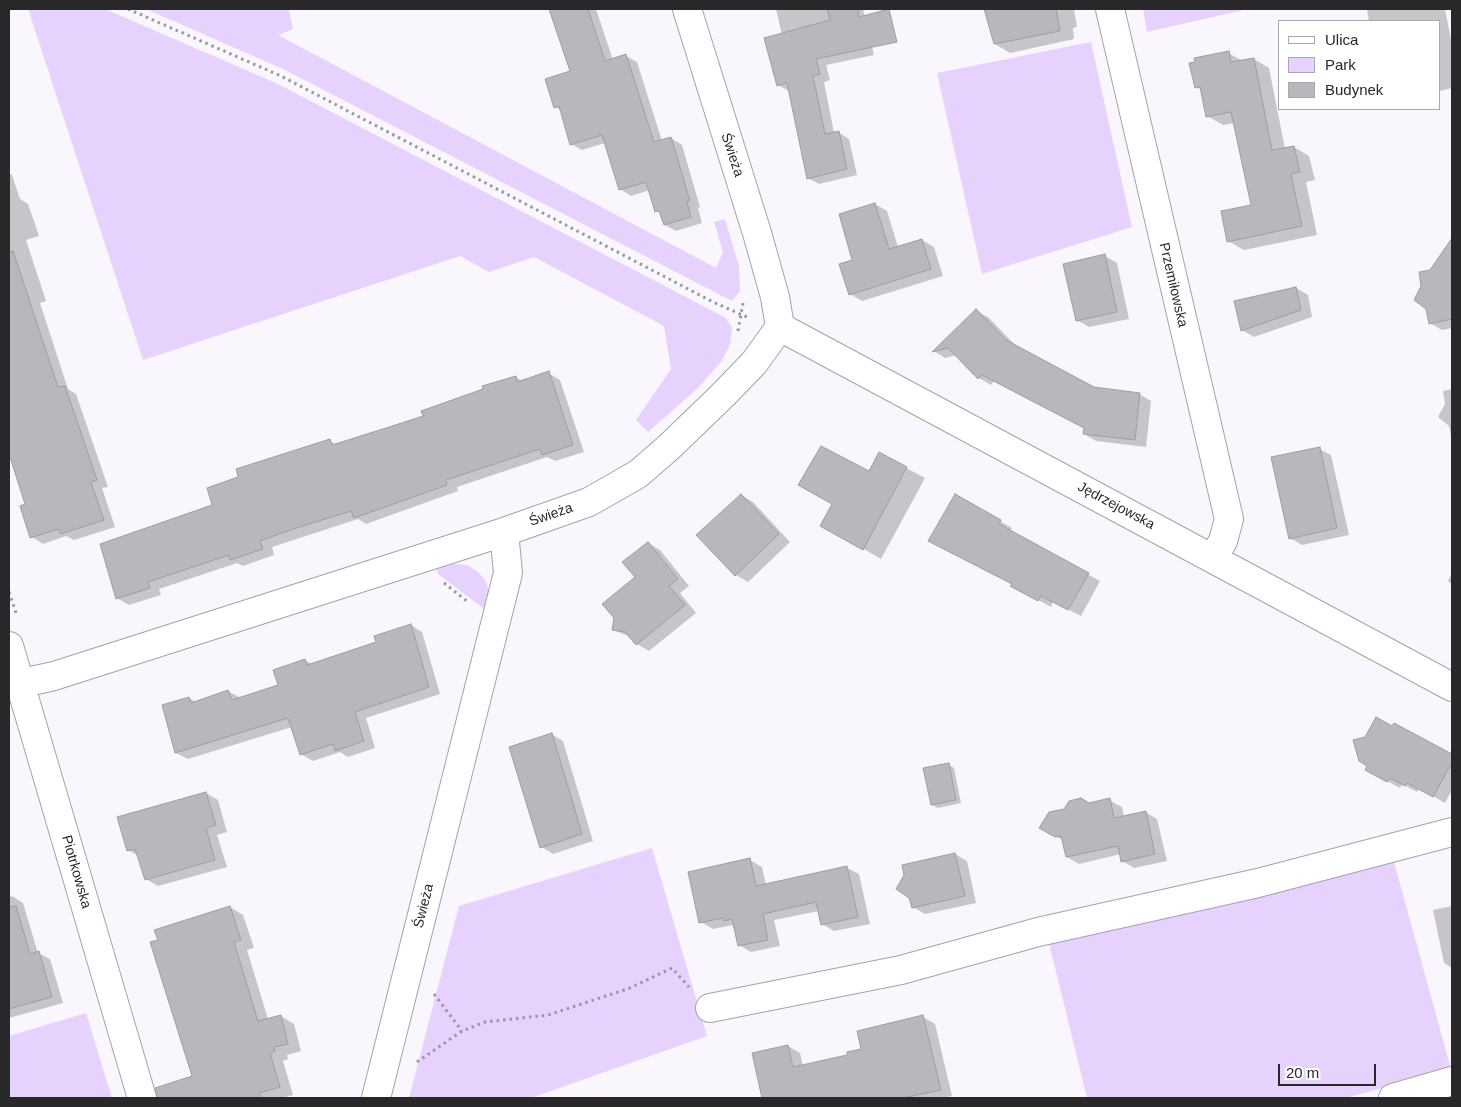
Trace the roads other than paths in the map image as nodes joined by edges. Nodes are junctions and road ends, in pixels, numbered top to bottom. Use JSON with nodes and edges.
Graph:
{"nodes":[{"id":1,"x":687,"y":9,"type":"edge"},
{"id":2,"x":1110,"y":9,"type":"edge"},
{"id":3,"x":780,"y":327,"type":"junction"},
{"id":4,"x":504,"y":532,"type":"junction"},
{"id":5,"x":1213,"y":558,"type":"junction"},
{"id":6,"x":14,"y":634,"type":"edge"},
{"id":7,"x":14,"y":684,"type":"edge"},
{"id":8,"x":1452,"y":687,"type":"edge"},
{"id":9,"x":1452,"y":832,"type":"edge"},
{"id":10,"x":710,"y":1008,"type":"road end"},
{"id":11,"x":1452,"y":1081,"type":"edge"},
{"id":12,"x":142,"y":1098,"type":"edge"},
{"id":13,"x":376,"y":1098,"type":"edge"},
{"id":14,"x":1393,"y":1098,"type":"edge"}],
"edges":[{"from":1,"to":3,"type":"street","name":"Świeża"},
{"from":2,"to":5,"type":"street","name":"Przemiłowska"},
{"from":3,"to":4,"type":"street","name":"Świeża"},
{"from":3,"to":5,"type":"street","name":"Jędrzejowska"},
{"from":4,"to":7,"type":"street"},
{"from":4,"to":13,"type":"street","name":"Świeża"},
{"from":5,"to":8,"type":"street","name":"Jędrzejowska"},
{"from":6,"to":7,"type":"street","name":"Piotrkowska"},
{"from":7,"to":12,"type":"street","name":"Piotrkowska"},
{"from":9,"to":10,"type":"street"},
{"from":11,"to":14,"type":"street"}]}
